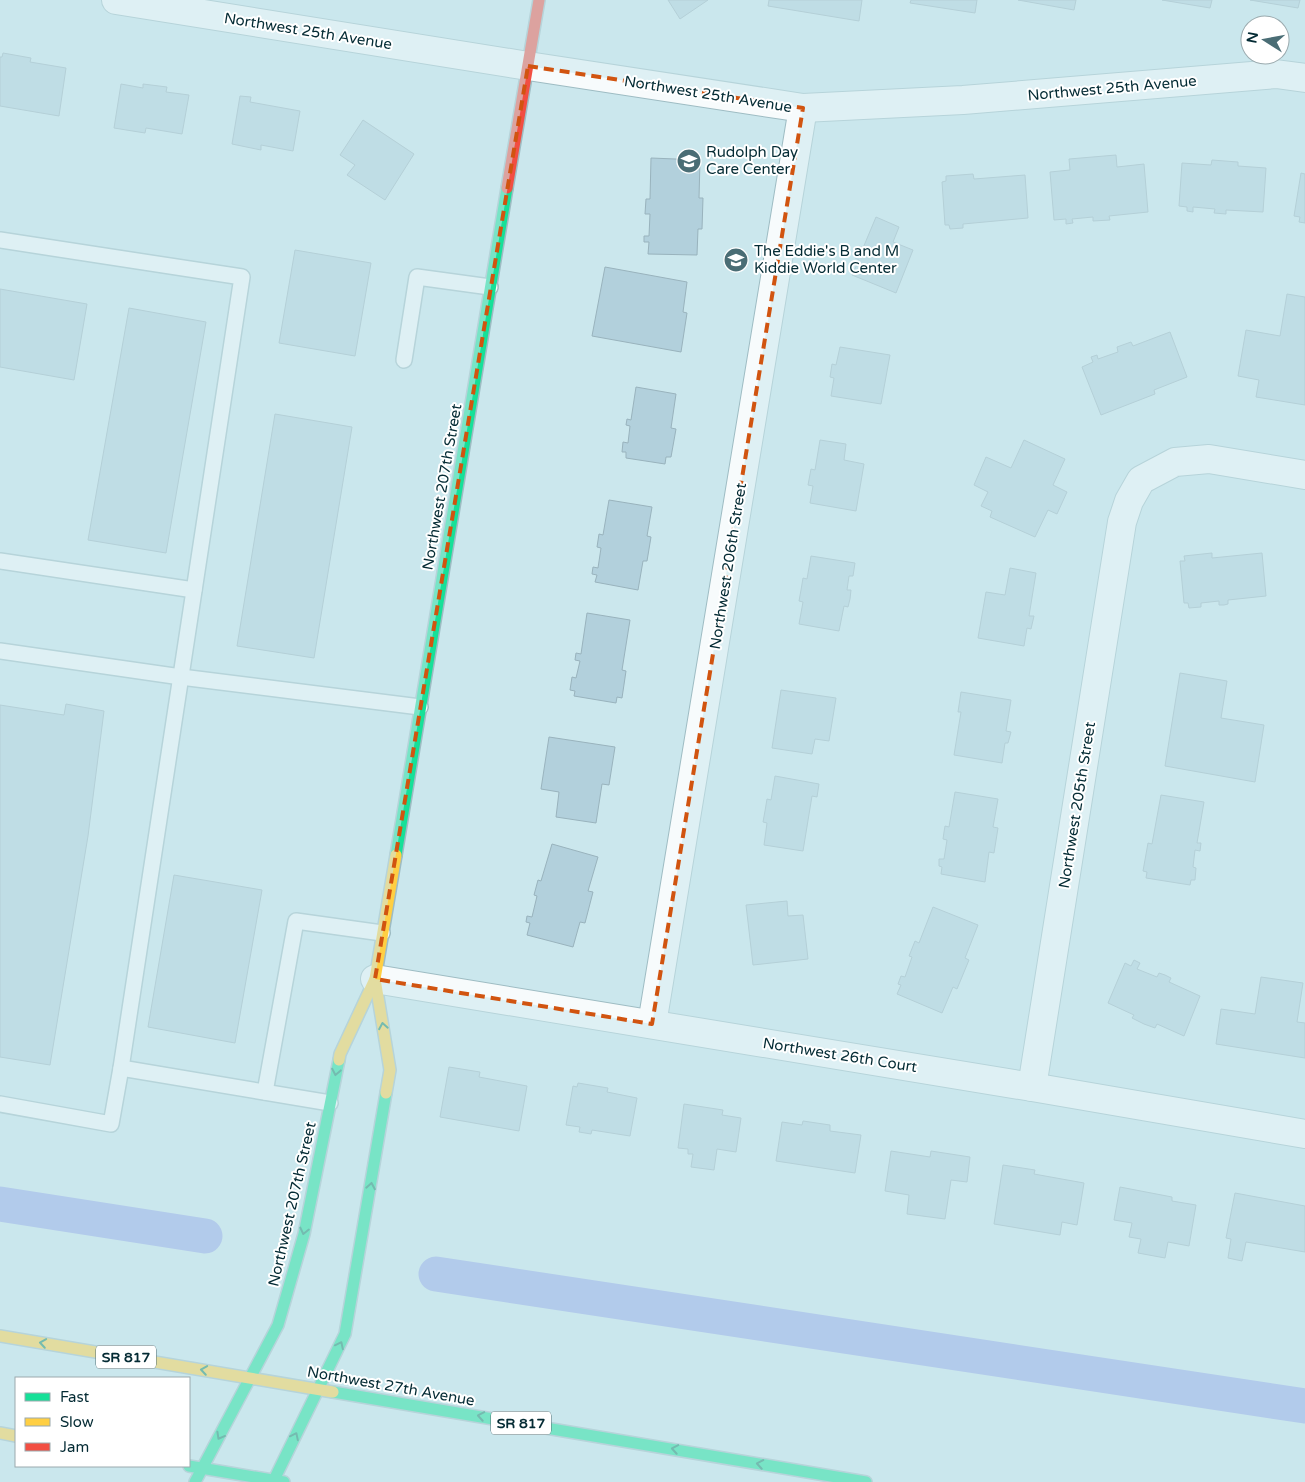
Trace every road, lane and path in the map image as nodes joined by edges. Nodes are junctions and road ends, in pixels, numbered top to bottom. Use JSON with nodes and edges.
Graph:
{"nodes":[{"id":1,"x":116,"y":0,"type":"edge"},
{"id":2,"x":539,"y":0,"type":"edge"},
{"id":3,"x":146,"y":2,"type":"edge"},
{"id":4,"x":528,"y":66,"type":"junction"},
{"id":5,"x":1305,"y":78,"type":"edge"},
{"id":6,"x":803,"y":108,"type":"junction"},
{"id":7,"x":0,"y":240,"type":"edge"},
{"id":8,"x":490,"y":287,"type":"junction"},
{"id":9,"x":404,"y":360,"type":"dead end"},
{"id":10,"x":1305,"y":475,"type":"edge"},
{"id":11,"x":0,"y":561,"type":"edge"},
{"id":12,"x":194,"y":590,"type":"junction"},
{"id":13,"x":0,"y":651,"type":"edge"},
{"id":14,"x":181,"y":677,"type":"junction"},
{"id":15,"x":420,"y":707,"type":"junction"},
{"id":16,"x":382,"y":934,"type":"junction"},
{"id":17,"x":375,"y":979,"type":"junction"},
{"id":18,"x":652,"y":1024,"type":"junction"},
{"id":19,"x":121,"y":1068,"type":"junction"},
{"id":20,"x":1032,"y":1087,"type":"junction"},
{"id":21,"x":266,"y":1092,"type":"junction"},
{"id":22,"x":330,"y":1103,"type":"junction"},
{"id":23,"x":0,"y":1104,"type":"edge"},
{"id":24,"x":1305,"y":1134,"type":"edge"},
{"id":25,"x":0,"y":1336,"type":"edge"},
{"id":26,"x":252,"y":1378,"type":"junction"},
{"id":27,"x":319,"y":1389,"type":"junction"},
{"id":28,"x":0,"y":1433,"type":"edge"},
{"id":29,"x":15,"y":1436,"type":"edge"},
{"id":30,"x":190,"y":1466,"type":"edge"},
{"id":31,"x":203,"y":1468,"type":"junction"},
{"id":32,"x":277,"y":1481,"type":"edge"},
{"id":33,"x":195,"y":1482,"type":"edge"},
{"id":34,"x":866,"y":1482,"type":"edge"}],
"edges":[{"from":1,"to":3,"type":"street","name":"Northwest 25th Avenue"},
{"from":2,"to":4,"type":"street","name":"Northwest 207th Street"},
{"from":3,"to":4,"type":"street","name":"Northwest 25th Avenue"},
{"from":4,"to":6,"type":"street","name":"Northwest 25th Avenue"},
{"from":4,"to":8,"type":"street","name":"Northwest 207th Street"},
{"from":5,"to":6,"type":"street","name":"Northwest 25th Avenue"},
{"from":6,"to":18,"type":"street","name":"Northwest 206th Street"},
{"from":7,"to":12,"type":"lane"},
{"from":8,"to":9,"type":"lane"},
{"from":8,"to":15,"type":"street","name":"Northwest 207th Street"},
{"from":10,"to":20,"type":"street","name":"Northwest 205th Street"},
{"from":11,"to":12,"type":"lane"},
{"from":12,"to":14,"type":"lane"},
{"from":13,"to":14,"type":"lane"},
{"from":14,"to":15,"type":"lane"},
{"from":14,"to":19,"type":"lane"},
{"from":15,"to":16,"type":"street","name":"Northwest 207th Street"},
{"from":16,"to":17,"type":"street","name":"Northwest 207th Street"},
{"from":16,"to":21,"type":"lane"},
{"from":17,"to":18,"type":"street","name":"Northwest 26th Court"},
{"from":17,"to":22,"type":"street","name":"Northwest 207th Street","one_way":true},
{"from":27,"to":17,"type":"street","name":"Northwest 207th Street","one_way":true},
{"from":18,"to":20,"type":"street","name":"Northwest 26th Court"},
{"from":19,"to":21,"type":"lane"},
{"from":19,"to":23,"type":"lane"},
{"from":20,"to":24,"type":"street","name":"Northwest 26th Court"},
{"from":21,"to":22,"type":"lane"},
{"from":22,"to":26,"type":"street","name":"Northwest 207th Street","one_way":true},
{"from":26,"to":25,"type":"street","name":"Northwest 27th Avenue","number":"SR 817","one_way":true},
{"from":26,"to":27,"type":"street","name":"Northwest 27th Avenue","number":"SR 817"},
{"from":26,"to":31,"type":"street","name":"Northwest 207th Street","one_way":true},
{"from":32,"to":27,"type":"street","name":"Northwest 207th Street","one_way":true},
{"from":34,"to":27,"type":"street","name":"Northwest 27th Avenue","number":"SR 817","one_way":true},
{"from":28,"to":29,"type":"street"},
{"from":30,"to":31,"type":"street"},
{"from":31,"to":32,"type":"street"},
{"from":31,"to":33,"type":"street","name":"Northwest 207th Street"}]}
